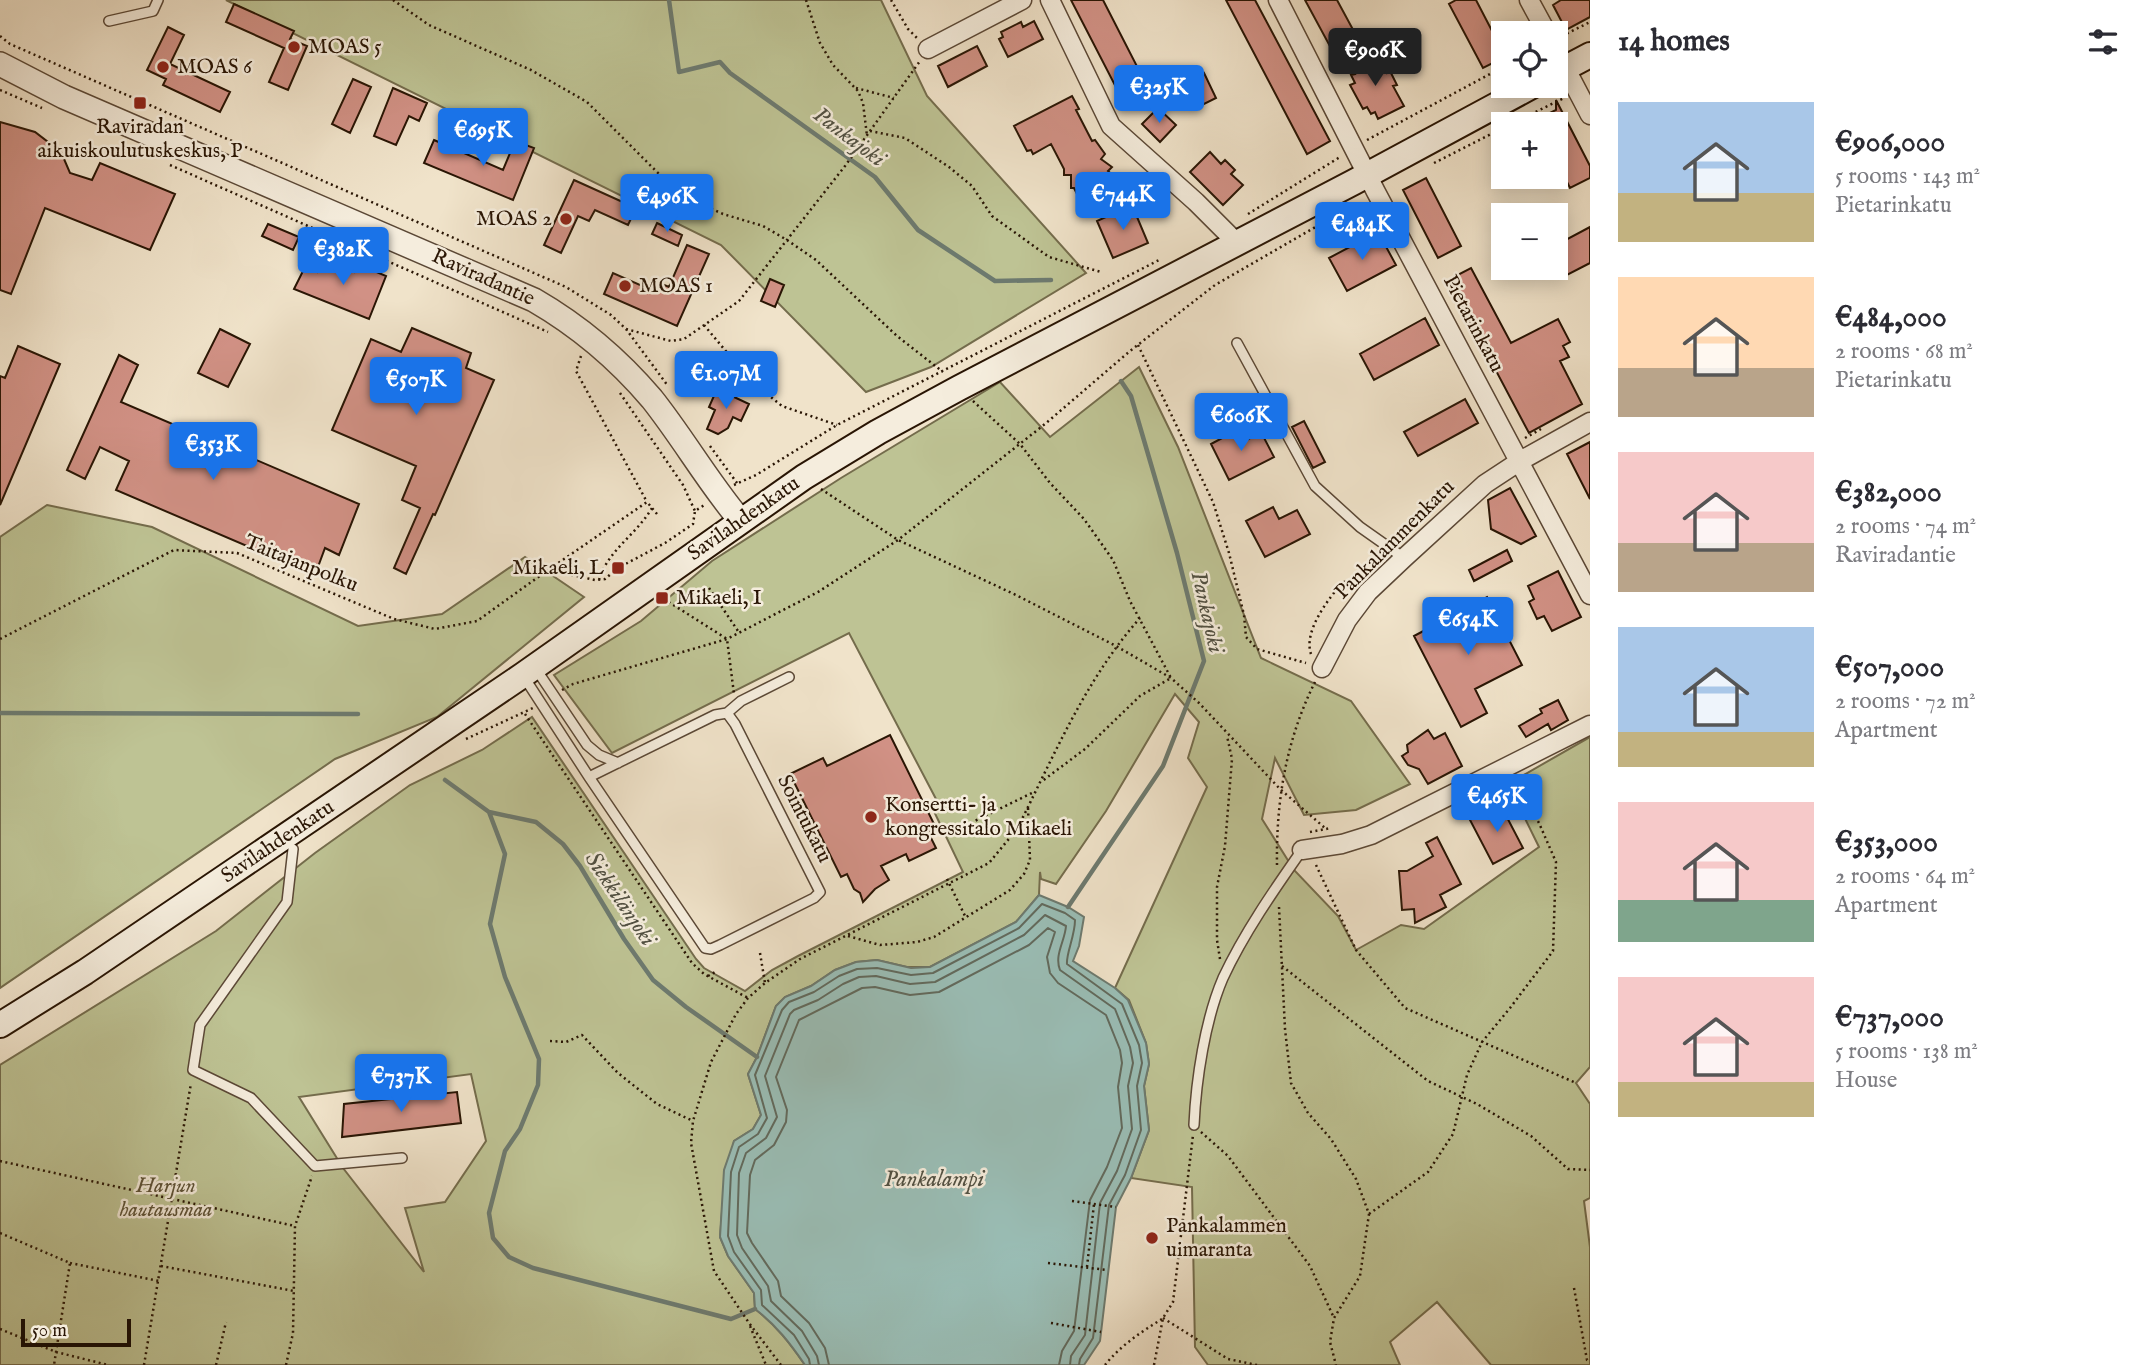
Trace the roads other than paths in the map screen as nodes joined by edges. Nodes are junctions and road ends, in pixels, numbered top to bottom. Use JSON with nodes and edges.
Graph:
{"nodes":[{"id":1,"x":158,"y":0,"type":"edge"},
{"id":2,"x":1022,"y":0,"type":"edge"},
{"id":3,"x":1050,"y":0,"type":"edge"},
{"id":4,"x":1278,"y":0,"type":"edge"},
{"id":5,"x":1529,"y":0,"type":"edge"},
{"id":6,"x":108,"y":20,"type":"dead end"},
{"id":7,"x":1540,"y":21,"type":"edge"},
{"id":8,"x":928,"y":49,"type":"road end"},
{"id":9,"x":1590,"y":55,"type":"edge"},
{"id":10,"x":1568,"y":61,"type":"edge"},
{"id":11,"x":0,"y":64,"type":"edge"},
{"id":12,"x":1568,"y":76,"type":"edge"},
{"id":13,"x":1510,"y":98,"type":"edge"},
{"id":14,"x":1590,"y":116,"type":"edge"},
{"id":15,"x":1367,"y":174,"type":"junction"},
{"id":16,"x":1237,"y":243,"type":"junction"},
{"id":17,"x":1237,"y":343,"type":"dead end"},
{"id":18,"x":1590,"y":422,"type":"edge"},
{"id":19,"x":1520,"y":461,"type":"junction"},
{"id":20,"x":740,"y":520,"type":"junction"},
{"id":21,"x":1404,"y":558,"type":"junction"},
{"id":22,"x":1590,"y":595,"type":"edge"},
{"id":23,"x":1316,"y":666,"type":"road end"},
{"id":24,"x":529,"y":671,"type":"junction"},
{"id":25,"x":789,"y":677,"type":"dead end"},
{"id":26,"x":727,"y":713,"type":"junction"},
{"id":27,"x":1590,"y":725,"type":"edge"},
{"id":28,"x":618,"y":763,"type":"junction"},
{"id":29,"x":589,"y":778,"type":"junction"},
{"id":30,"x":293,"y":849,"type":"dead end"},
{"id":31,"x":1305,"y":850,"type":"joint"},
{"id":32,"x":0,"y":1025,"type":"edge"},
{"id":33,"x":1194,"y":1125,"type":"road end"},
{"id":34,"x":402,"y":1158,"type":"dead end"}],
"edges":[{"from":1,"to":6,"type":"lane"},
{"from":2,"to":8,"type":"street"},
{"from":3,"to":16,"type":"street"},
{"from":4,"to":15,"type":"street","name":"Pietarinkatu"},
{"from":5,"to":7,"type":"street"},
{"from":9,"to":10,"type":"main road"},
{"from":11,"to":20,"type":"street","name":"Raviradantie"},
{"from":12,"to":14,"type":"street"},
{"from":13,"to":15,"type":"main road","name":"Savilahdenkatu"},
{"from":15,"to":16,"type":"main road","name":"Savilahdenkatu"},
{"from":15,"to":19,"type":"street","name":"Pietarinkatu"},
{"from":16,"to":20,"type":"main road","name":"Savilahdenkatu"},
{"from":17,"to":21,"type":"lane"},
{"from":18,"to":19,"type":"street","name":"Pankalammenkatu"},
{"from":19,"to":21,"type":"street","name":"Pankalammenkatu"},
{"from":19,"to":22,"type":"street","name":"Pietarinkatu"},
{"from":20,"to":24,"type":"main road","name":"Savilahdenkatu"},
{"from":21,"to":23,"type":"street","name":"Pankalammenkatu"},
{"from":24,"to":28,"type":"lane"},
{"from":24,"to":29,"type":"lane","name":"Sointukatu"},
{"from":24,"to":32,"type":"main road","name":"Savilahdenkatu"},
{"from":25,"to":26,"type":"lane"},
{"from":26,"to":28,"type":"lane"},
{"from":26,"to":29,"type":"lane","name":"Sointukatu"},
{"from":27,"to":31,"type":"street"},
{"from":28,"to":29,"type":"lane"},
{"from":30,"to":34,"type":"lane"},
{"from":31,"to":33,"type":"lane"}]}
